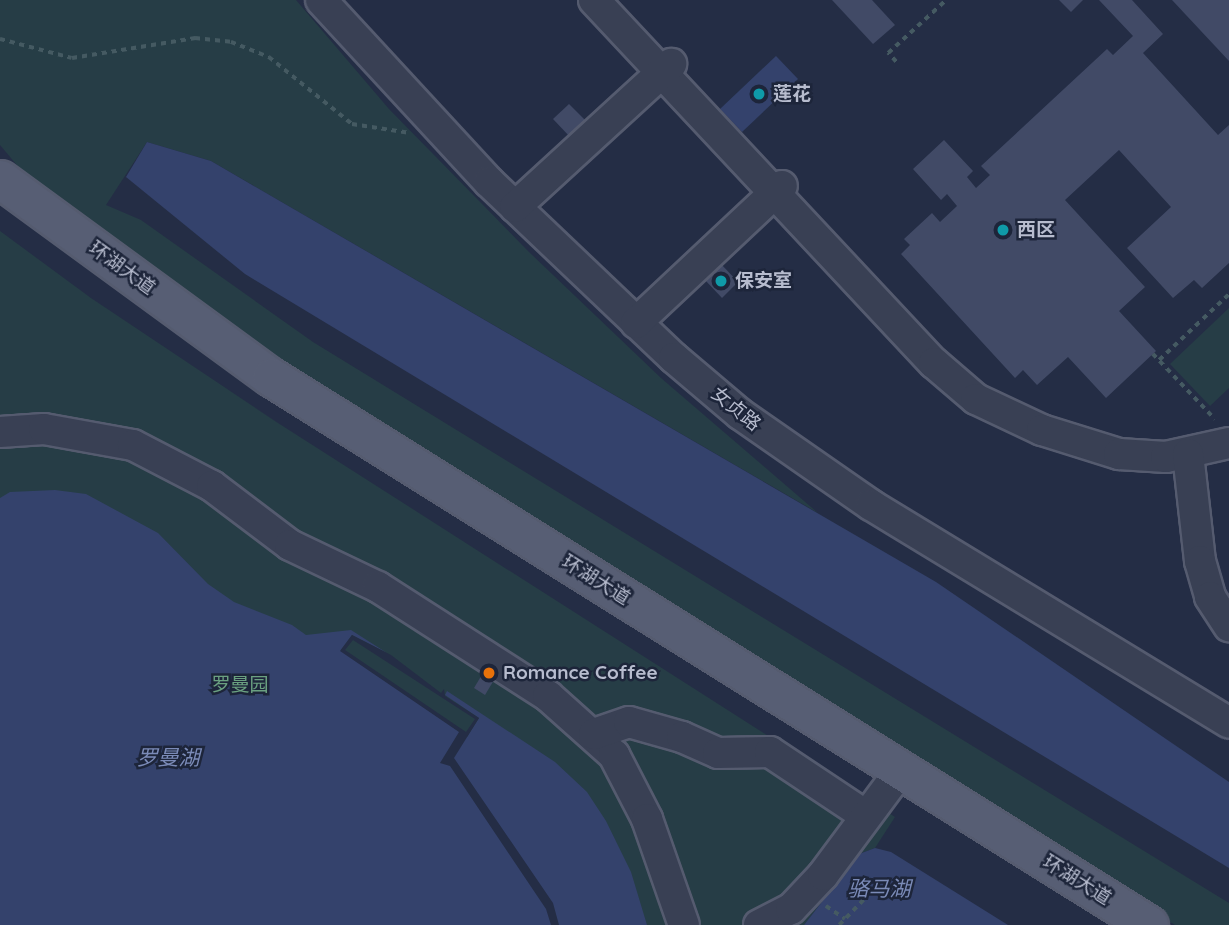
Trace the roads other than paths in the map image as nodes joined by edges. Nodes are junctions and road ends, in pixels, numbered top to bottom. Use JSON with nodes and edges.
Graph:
{"nodes":[{"id":1,"x":321,"y":0,"type":"edge"},
{"id":2,"x":594,"y":0,"type":"edge"},
{"id":3,"x":666,"y":68,"type":"junction"},
{"id":4,"x":0,"y":164,"type":"edge"},
{"id":5,"x":0,"y":178,"type":"edge"},
{"id":6,"x":778,"y":189,"type":"junction"},
{"id":7,"x":515,"y":207,"type":"junction"},
{"id":8,"x":53,"y":217,"type":"junction"},
{"id":9,"x":636,"y":323,"type":"junction"},
{"id":10,"x":0,"y":432,"type":"edge"},
{"id":11,"x":1225,"y":434,"type":"edge"},
{"id":12,"x":1188,"y":454,"type":"junction"},
{"id":13,"x":1229,"y":626,"type":"edge"},
{"id":14,"x":1229,"y":723,"type":"edge"},
{"id":15,"x":594,"y":734,"type":"junction"},
{"id":16,"x":901,"y":770,"type":"junction"},
{"id":17,"x":866,"y":816,"type":"junction"},
{"id":18,"x":684,"y":925,"type":"edge"},
{"id":19,"x":759,"y":925,"type":"edge"},
{"id":20,"x":1149,"y":925,"type":"edge"}],
"edges":[{"from":1,"to":7,"type":"street","name":"女贞路"},
{"from":2,"to":3,"type":"street"},
{"from":3,"to":6,"type":"street"},
{"from":3,"to":7,"type":"street"},
{"from":4,"to":8,"type":"main road"},
{"from":5,"to":8,"type":"main road"},
{"from":6,"to":9,"type":"street"},
{"from":6,"to":12,"type":"street"},
{"from":7,"to":9,"type":"street","name":"女贞路"},
{"from":8,"to":16,"type":"main road","name":"环湖大道"},
{"from":9,"to":14,"type":"street","name":"女贞路"},
{"from":10,"to":15,"type":"street"},
{"from":11,"to":12,"type":"street"},
{"from":12,"to":13,"type":"street"},
{"from":15,"to":17,"type":"street"},
{"from":15,"to":18,"type":"street"},
{"from":16,"to":17,"type":"street"},
{"from":16,"to":20,"type":"main road","name":"环湖大道"},
{"from":17,"to":19,"type":"street"}]}
